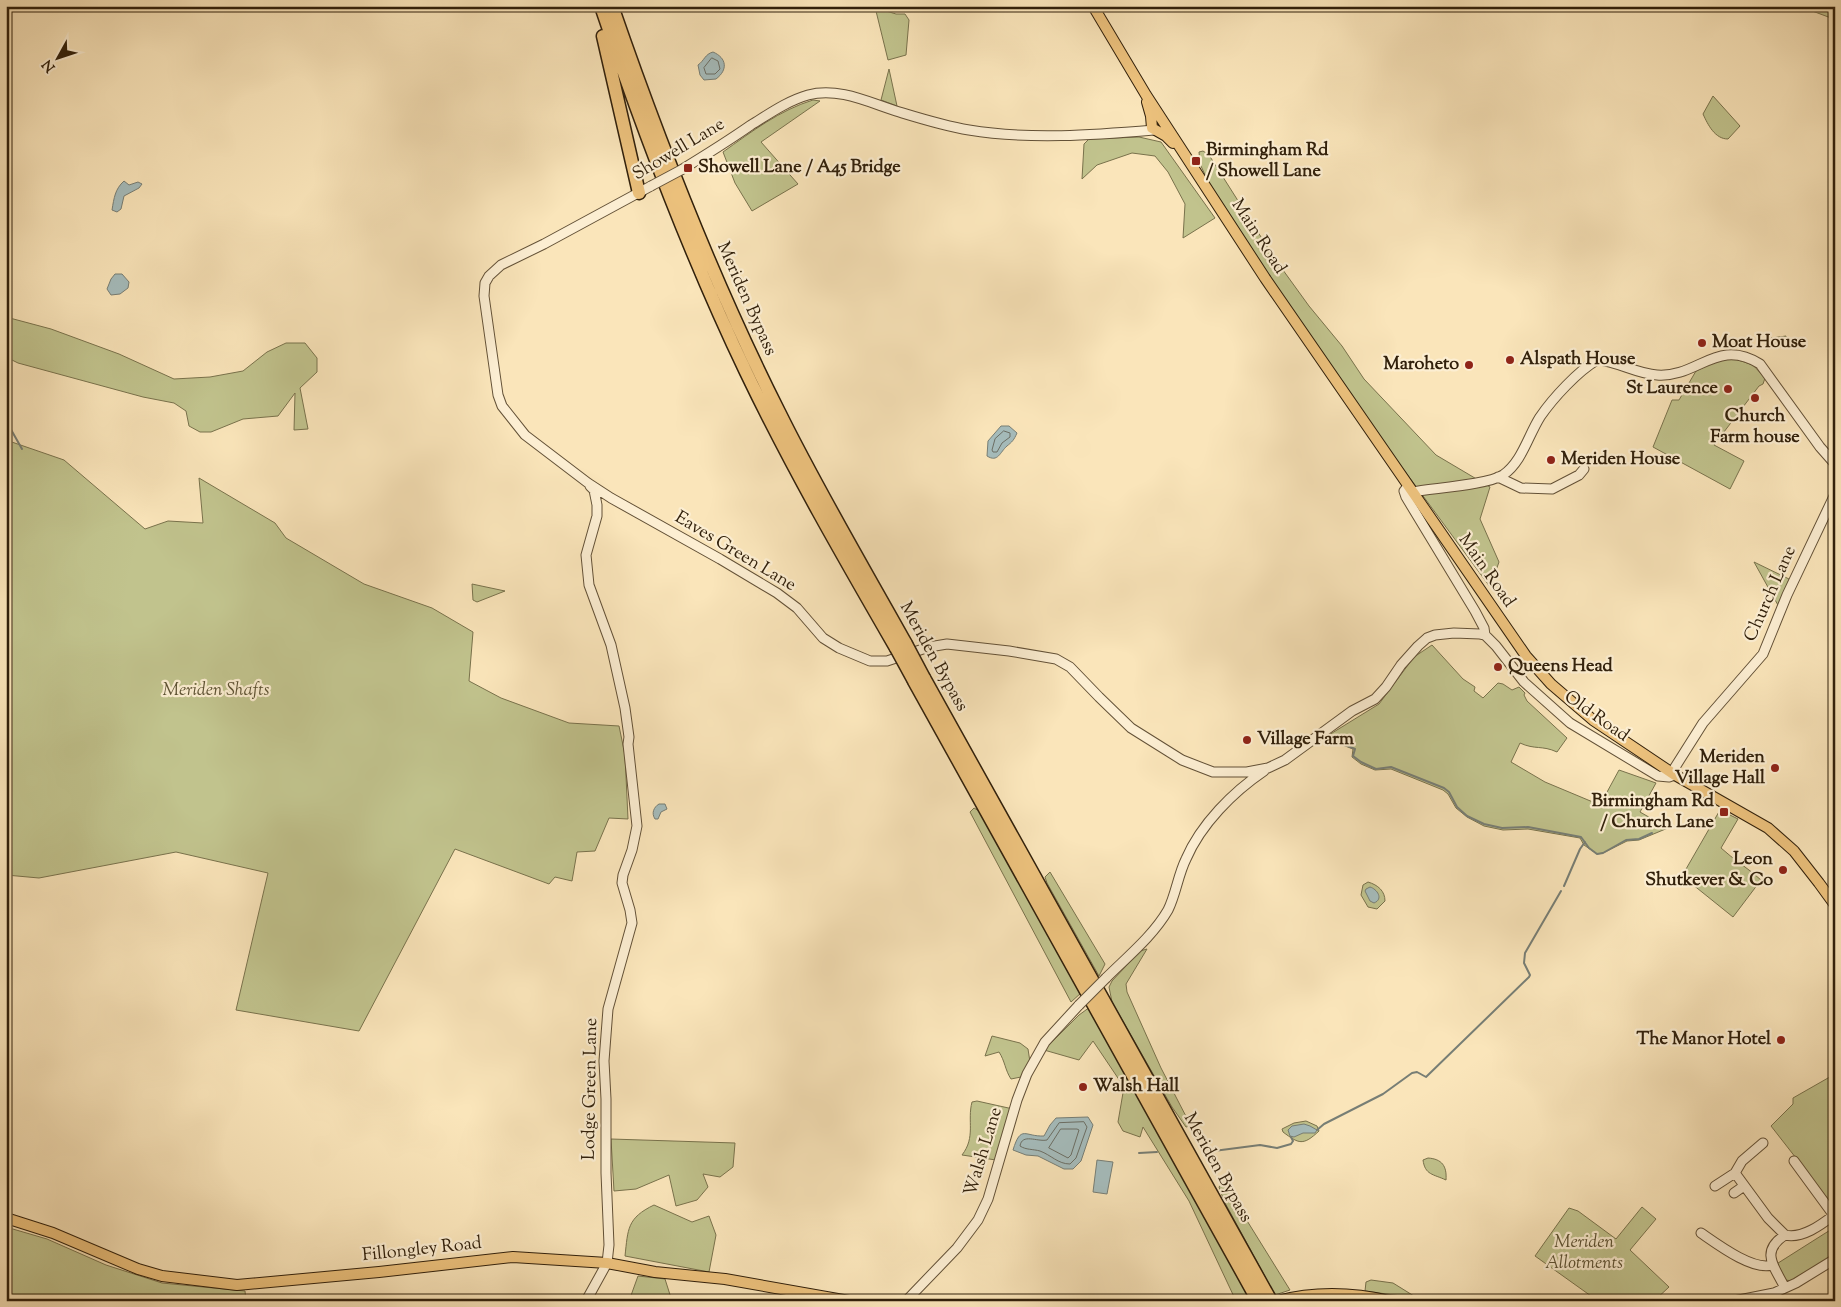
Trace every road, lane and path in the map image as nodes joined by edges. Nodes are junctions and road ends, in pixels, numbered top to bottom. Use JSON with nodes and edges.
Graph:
{"nodes":[{"id":1,"x":601,"y":6,"type":"edge"},
{"id":2,"x":612,"y":6,"type":"edge"},
{"id":3,"x":1093,"y":6,"type":"edge"},
{"id":4,"x":1157,"y":125,"type":"junction"},
{"id":5,"x":639,"y":193,"type":"junction"},
{"id":6,"x":1835,"y":464,"type":"edge"},
{"id":7,"x":1584,"y":469,"type":"dead end"},
{"id":8,"x":1498,"y":477,"type":"junction"},
{"id":9,"x":588,"y":483,"type":"junction"},
{"id":10,"x":1410,"y":489,"type":"junction"},
{"id":11,"x":1835,"y":494,"type":"edge"},
{"id":12,"x":611,"y":498,"type":"junction"},
{"id":13,"x":597,"y":505,"type":"junction"},
{"id":14,"x":1485,"y":635,"type":"junction"},
{"id":15,"x":901,"y":646,"type":"junction"},
{"id":16,"x":919,"y":680,"type":"junction"},
{"id":17,"x":1268,"y":768,"type":"junction"},
{"id":18,"x":1247,"y":772,"type":"junction"},
{"id":19,"x":1673,"y":774,"type":"junction"},
{"id":20,"x":1248,"y":781,"type":"junction"},
{"id":21,"x":1835,"y":905,"type":"edge"},
{"id":22,"x":1763,"y":1143,"type":"dead end"},
{"id":23,"x":1794,"y":1161,"type":"dead end"},
{"id":24,"x":1735,"y":1173,"type":"junction"},
{"id":25,"x":1715,"y":1186,"type":"dead end"},
{"id":26,"x":1744,"y":1186,"type":"junction"},
{"id":27,"x":1734,"y":1193,"type":"dead end"},
{"id":28,"x":1834,"y":1216,"type":"edge"},
{"id":29,"x":6,"y":1218,"type":"edge"},
{"id":30,"x":1700,"y":1233,"type":"dead end"},
{"id":31,"x":1785,"y":1235,"type":"junction"},
{"id":32,"x":1718,"y":1244,"type":"junction"},
{"id":33,"x":1712,"y":1252,"type":"dead end"},
{"id":34,"x":1835,"y":1259,"type":"edge"},
{"id":35,"x":607,"y":1263,"type":"junction"},
{"id":36,"x":1772,"y":1265,"type":"junction"},
{"id":37,"x":1785,"y":1288,"type":"junction"},
{"id":38,"x":1764,"y":1298,"type":"edge"},
{"id":39,"x":1276,"y":1300,"type":"edge"},
{"id":40,"x":586,"y":1301,"type":"edge"},
{"id":41,"x":849,"y":1301,"type":"edge"},
{"id":42,"x":906,"y":1301,"type":"edge"},
{"id":43,"x":1258,"y":1301,"type":"edge"},
{"id":44,"x":1390,"y":1301,"type":"edge"},
{"id":45,"x":1734,"y":1301,"type":"edge"}],
"edges":[{"from":1,"to":5,"type":"highway"},
{"from":1,"to":15,"type":"highway","name":"Meriden Bypass"},
{"from":2,"to":15,"type":"highway","name":"Meriden Bypass"},
{"from":3,"to":4,"type":"main road"},
{"from":4,"to":5,"type":"street","name":"Showell Lane","bridge":true},
{"from":4,"to":10,"type":"main road","name":"Main Road"},
{"from":5,"to":9,"type":"street","name":"Showell Lane"},
{"from":6,"to":8,"type":"street"},
{"from":7,"to":8,"type":"street"},
{"from":8,"to":10,"type":"street"},
{"from":9,"to":12,"type":"street","name":"Eaves Green Lane"},
{"from":9,"to":13,"type":"street"},
{"from":10,"to":14,"type":"street","name":"Old Road"},
{"from":10,"to":19,"type":"main road","name":"Main Road"},
{"from":11,"to":19,"type":"street","name":"Church Lane"},
{"from":12,"to":13,"type":"street"},
{"from":12,"to":18,"type":"street","name":"Eaves Green Lane"},
{"from":13,"to":35,"type":"street","name":"Lodge Green Lane"},
{"from":14,"to":17,"type":"street","name":"Eaves Green Lane"},
{"from":14,"to":19,"type":"street","name":"Old Road"},
{"from":15,"to":16,"type":"highway","name":"Meriden Bypass","bridge":true},
{"from":16,"to":39,"type":"highway","name":"Meriden Bypass"},
{"from":16,"to":43,"type":"highway","name":"Meriden Bypass"},
{"from":17,"to":18,"type":"street","name":"Eaves Green Lane"},
{"from":17,"to":20,"type":"street"},
{"from":18,"to":20,"type":"street"},
{"from":19,"to":21,"type":"main road","name":"Main Road"},
{"from":20,"to":42,"type":"street","name":"Walsh Lane","bridge":true},
{"from":22,"to":24,"type":"street"},
{"from":23,"to":28,"type":"street"},
{"from":24,"to":25,"type":"street"},
{"from":24,"to":26,"type":"street"},
{"from":26,"to":27,"type":"street"},
{"from":26,"to":31,"type":"street"},
{"from":28,"to":31,"type":"street"},
{"from":29,"to":35,"type":"main road","name":"Fillongley Road"},
{"from":30,"to":32,"type":"street"},
{"from":31,"to":36,"type":"street"},
{"from":32,"to":33,"type":"street"},
{"from":32,"to":36,"type":"street"},
{"from":34,"to":37,"type":"street"},
{"from":35,"to":40,"type":"street"},
{"from":35,"to":41,"type":"main road","name":"Fillongley Road"},
{"from":36,"to":37,"type":"street"},
{"from":37,"to":38,"type":"street"},
{"from":38,"to":45,"type":"street"},
{"from":39,"to":44,"type":"main road"}]}
